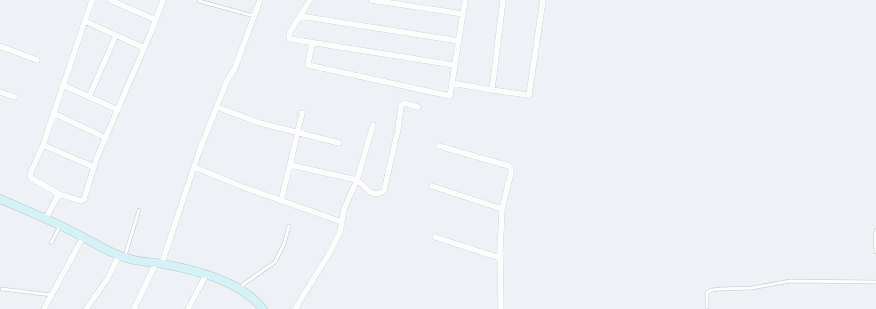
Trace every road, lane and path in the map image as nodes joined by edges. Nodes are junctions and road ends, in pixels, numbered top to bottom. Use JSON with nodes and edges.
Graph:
{"nodes":[{"id":1,"x":92,"y":0,"type":"edge"},
{"id":2,"x":110,"y":0,"type":"edge"},
{"id":3,"x":163,"y":0,"type":"edge"},
{"id":4,"x":199,"y":0,"type":"edge"},
{"id":5,"x":260,"y":0,"type":"edge"},
{"id":6,"x":310,"y":0,"type":"edge"},
{"id":7,"x":371,"y":0,"type":"edge"},
{"id":8,"x":465,"y":0,"type":"edge"},
{"id":9,"x":503,"y":0,"type":"edge"},
{"id":10,"x":542,"y":0,"type":"edge"},
{"id":11,"x":463,"y":14,"type":"junction"},
{"id":12,"x":254,"y":16,"type":"junction"},
{"id":13,"x":300,"y":16,"type":"junction"},
{"id":14,"x":156,"y":20,"type":"junction"},
{"id":15,"x":85,"y":21,"type":"junction"},
{"id":16,"x":116,"y":35,"type":"junction"},
{"id":17,"x":459,"y":41,"type":"junction"},
{"id":18,"x":312,"y":42,"type":"junction"},
{"id":19,"x":0,"y":46,"type":"edge"},
{"id":20,"x":144,"y":48,"type":"junction"},
{"id":21,"x":37,"y":60,"type":"dead end"},
{"id":22,"x":454,"y":65,"type":"junction"},
{"id":23,"x":452,"y":84,"type":"junction"},
{"id":24,"x":63,"y":85,"type":"junction"},
{"id":25,"x":492,"y":90,"type":"junction"},
{"id":26,"x":0,"y":92,"type":"edge"},
{"id":27,"x":15,"y":97,"type":"dead end"},
{"id":28,"x":89,"y":97,"type":"junction"},
{"id":29,"x":217,"y":107,"type":"junction"},
{"id":30,"x":418,"y":107,"type":"dead end"},
{"id":31,"x":118,"y":110,"type":"junction"},
{"id":32,"x":54,"y":113,"type":"junction"},
{"id":33,"x":302,"y":113,"type":"dead end"},
{"id":34,"x":373,"y":125,"type":"dead end"},
{"id":35,"x":296,"y":133,"type":"junction"},
{"id":36,"x":106,"y":138,"type":"junction"},
{"id":37,"x":339,"y":143,"type":"dead end"},
{"id":38,"x":42,"y":144,"type":"junction"},
{"id":39,"x":440,"y":146,"type":"dead end"},
{"id":40,"x":290,"y":165,"type":"junction"},
{"id":41,"x":94,"y":167,"type":"junction"},
{"id":42,"x":194,"y":167,"type":"junction"},
{"id":43,"x":357,"y":180,"type":"junction"},
{"id":44,"x":432,"y":186,"type":"dead end"},
{"id":45,"x":59,"y":194,"type":"junction"},
{"id":46,"x":0,"y":199,"type":"edge"},
{"id":47,"x":281,"y":201,"type":"junction"},
{"id":48,"x":502,"y":209,"type":"junction"},
{"id":49,"x":139,"y":210,"type":"dead end"},
{"id":50,"x":46,"y":218,"type":"junction"},
{"id":51,"x":342,"y":222,"type":"junction"},
{"id":52,"x":60,"y":226,"type":"junction"},
{"id":53,"x":288,"y":226,"type":"dead end"},
{"id":54,"x":876,"y":230,"type":"edge"},
{"id":55,"x":83,"y":237,"type":"junction"},
{"id":56,"x":435,"y":237,"type":"dead end"},
{"id":57,"x":51,"y":243,"type":"dead end"},
{"id":58,"x":876,"y":252,"type":"edge"},
{"id":59,"x":122,"y":256,"type":"junction"},
{"id":60,"x":500,"y":258,"type":"junction"},
{"id":61,"x":159,"y":263,"type":"junction"},
{"id":62,"x":206,"y":275,"type":"junction"},
{"id":63,"x":876,"y":282,"type":"edge"},
{"id":64,"x":239,"y":288,"type":"junction"},
{"id":65,"x":2,"y":289,"type":"dead end"},
{"id":66,"x":52,"y":295,"type":"junction"},
{"id":67,"x":707,"y":307,"type":"dead end"},
{"id":68,"x":44,"y":309,"type":"edge"},
{"id":69,"x":86,"y":309,"type":"edge"},
{"id":70,"x":134,"y":309,"type":"edge"},
{"id":71,"x":188,"y":309,"type":"edge"},
{"id":72,"x":263,"y":309,"type":"edge"},
{"id":73,"x":295,"y":309,"type":"edge"},
{"id":74,"x":501,"y":309,"type":"edge"}],
"edges":[{"from":1,"to":15,"type":"street"},
{"from":2,"to":14,"type":"street"},
{"from":3,"to":14,"type":"street"},
{"from":4,"to":12,"type":"lane"},
{"from":5,"to":12,"type":"street"},
{"from":6,"to":13,"type":"street"},
{"from":7,"to":11,"type":"street"},
{"from":8,"to":11,"type":"street"},
{"from":9,"to":25,"type":"street"},
{"from":10,"to":25,"type":"street"},
{"from":11,"to":17,"type":"street"},
{"from":12,"to":29,"type":"street"},
{"from":13,"to":17,"type":"street"},
{"from":13,"to":18,"type":"street"},
{"from":14,"to":20,"type":"street"},
{"from":15,"to":16,"type":"street"},
{"from":15,"to":24,"type":"street"},
{"from":16,"to":20,"type":"street"},
{"from":16,"to":28,"type":"street"},
{"from":17,"to":22,"type":"street"},
{"from":18,"to":22,"type":"street"},
{"from":18,"to":23,"type":"street"},
{"from":19,"to":21,"type":"street"},
{"from":20,"to":31,"type":"street"},
{"from":22,"to":23,"type":"street"},
{"from":23,"to":25,"type":"street"},
{"from":24,"to":28,"type":"street"},
{"from":24,"to":32,"type":"street"},
{"from":26,"to":27,"type":"street"},
{"from":28,"to":31,"type":"street"},
{"from":29,"to":35,"type":"street"},
{"from":29,"to":42,"type":"street"},
{"from":30,"to":43,"type":"street"},
{"from":31,"to":36,"type":"street"},
{"from":32,"to":36,"type":"street"},
{"from":32,"to":38,"type":"street"},
{"from":33,"to":35,"type":"street"},
{"from":34,"to":43,"type":"street"},
{"from":35,"to":37,"type":"street"},
{"from":35,"to":40,"type":"street"},
{"from":36,"to":41,"type":"street"},
{"from":38,"to":41,"type":"street"},
{"from":38,"to":45,"type":"street"},
{"from":39,"to":48,"type":"street"},
{"from":40,"to":43,"type":"street"},
{"from":40,"to":47,"type":"street"},
{"from":41,"to":45,"type":"street"},
{"from":42,"to":47,"type":"street"},
{"from":42,"to":61,"type":"street"},
{"from":43,"to":51,"type":"street"},
{"from":44,"to":48,"type":"street"},
{"from":45,"to":50,"type":"street"},
{"from":46,"to":50,"type":"main road"},
{"from":47,"to":51,"type":"street"},
{"from":48,"to":60,"type":"street"},
{"from":49,"to":59,"type":"lane"},
{"from":50,"to":52,"type":"main road"},
{"from":51,"to":73,"type":"street"},
{"from":52,"to":55,"type":"main road"},
{"from":52,"to":57,"type":"lane"},
{"from":53,"to":64,"type":"lane"},
{"from":54,"to":58,"type":"lane"},
{"from":55,"to":59,"type":"main road"},
{"from":55,"to":66,"type":"street"},
{"from":56,"to":60,"type":"street"},
{"from":59,"to":61,"type":"main road"},
{"from":59,"to":69,"type":"street"},
{"from":60,"to":74,"type":"street"},
{"from":61,"to":62,"type":"main road"},
{"from":61,"to":70,"type":"street"},
{"from":62,"to":64,"type":"main road"},
{"from":62,"to":71,"type":"street"},
{"from":63,"to":67,"type":"lane"},
{"from":64,"to":72,"type":"main road"},
{"from":65,"to":66,"type":"lane"},
{"from":66,"to":68,"type":"street"}]}
